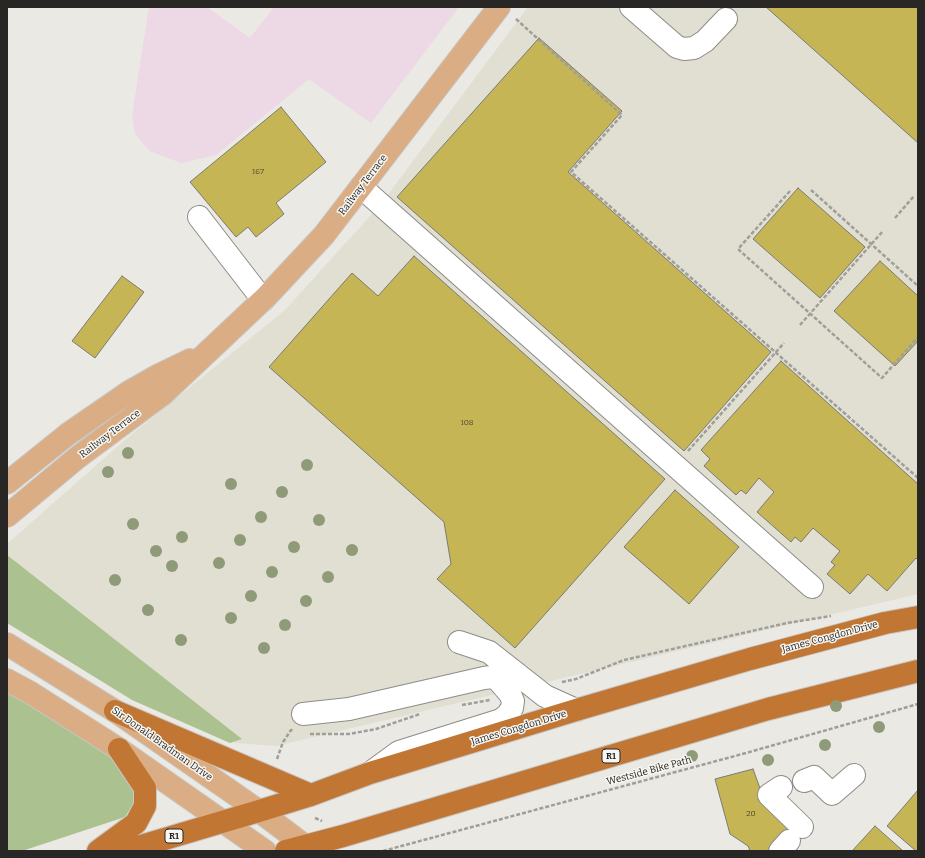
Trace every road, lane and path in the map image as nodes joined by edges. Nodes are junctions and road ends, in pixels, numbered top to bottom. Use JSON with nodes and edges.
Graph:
{"nodes":[{"id":1,"x":631,"y":7,"type":"edge"},
{"id":2,"x":507,"y":13,"type":"edge"},
{"id":3,"x":726,"y":19,"type":"dead end"},
{"id":4,"x":361,"y":187,"type":"junction"},
{"id":5,"x":790,"y":190,"type":"dead end"},
{"id":6,"x":811,"y":190,"type":"dead end"},
{"id":7,"x":914,"y":196,"type":"dead end"},
{"id":8,"x":199,"y":217,"type":"dead end"},
{"id":9,"x":895,"y":218,"type":"dead end"},
{"id":10,"x":883,"y":231,"type":"dead end"},
{"id":11,"x":872,"y":244,"type":"junction"},
{"id":12,"x":918,"y":286,"type":"edge"},
{"id":13,"x":263,"y":300,"type":"junction"},
{"id":14,"x":810,"y":314,"type":"junction"},
{"id":15,"x":800,"y":325,"type":"dead end"},
{"id":16,"x":918,"y":337,"type":"edge"},
{"id":17,"x":784,"y":342,"type":"dead end"},
{"id":18,"x":211,"y":350,"type":"junction"},
{"id":19,"x":776,"y":353,"type":"junction"},
{"id":20,"x":675,"y":466,"type":"junction"},
{"id":21,"x":918,"y":478,"type":"edge"},
{"id":22,"x":7,"y":482,"type":"edge"},
{"id":23,"x":7,"y":516,"type":"edge"},
{"id":24,"x":812,"y":587,"type":"dead end"},
{"id":25,"x":833,"y":615,"type":"dead end"},
{"id":26,"x":918,"y":616,"type":"edge"},
{"id":27,"x":460,"y":642,"type":"dead end"},
{"id":28,"x":7,"y":644,"type":"edge"},
{"id":29,"x":918,"y":671,"type":"edge"},
{"id":30,"x":7,"y":680,"type":"edge"},
{"id":31,"x":560,"y":682,"type":"dead end"},
{"id":32,"x":918,"y":704,"type":"edge"},
{"id":33,"x":576,"y":710,"type":"junction"},
{"id":34,"x":115,"y":711,"type":"junction"},
{"id":35,"x":303,"y":714,"type":"dead end"},
{"id":36,"x":119,"y":750,"type":"junction"},
{"id":37,"x":370,"y":773,"type":"junction"},
{"id":38,"x":854,"y":775,"type":"dead end"},
{"id":39,"x":804,"y":781,"type":"dead end"},
{"id":40,"x":781,"y":787,"type":"dead end"},
{"id":41,"x":311,"y":795,"type":"junction"},
{"id":42,"x":259,"y":811,"type":"junction"},
{"id":43,"x":224,"y":822,"type":"junction"},
{"id":44,"x":790,"y":840,"type":"edge"},
{"id":45,"x":301,"y":849,"type":"edge"},
{"id":46,"x":98,"y":851,"type":"edge"},
{"id":47,"x":124,"y":851,"type":"edge"},
{"id":48,"x":265,"y":851,"type":"edge"},
{"id":49,"x":383,"y":851,"type":"edge"}],
"edges":[{"from":1,"to":3,"type":"lane"},
{"from":2,"to":4,"type":"main road","name":"Railway Terrace"},
{"from":2,"to":19,"type":"path"},
{"from":4,"to":13,"type":"main road","name":"Railway Terrace"},
{"from":4,"to":20,"type":"lane"},
{"from":5,"to":14,"type":"path"},
{"from":6,"to":11,"type":"path"},
{"from":7,"to":9,"type":"path"},
{"from":8,"to":13,"type":"lane"},
{"from":10,"to":11,"type":"path"},
{"from":11,"to":12,"type":"path"},
{"from":11,"to":14,"type":"path"},
{"from":13,"to":18,"type":"main road","name":"Railway Terrace"},
{"from":14,"to":15,"type":"path"},
{"from":14,"to":16,"type":"path"},
{"from":17,"to":19,"type":"path"},
{"from":18,"to":22,"type":"main road","name":"Railway Terrace"},
{"from":18,"to":23,"type":"main road","name":"Railway Terrace"},
{"from":19,"to":20,"type":"path"},
{"from":19,"to":21,"type":"path"},
{"from":20,"to":24,"type":"lane"},
{"from":25,"to":31,"type":"path"},
{"from":26,"to":33,"type":"highway","name":"James Congdon Drive","number":"R1"},
{"from":27,"to":33,"type":"lane"},
{"from":28,"to":34,"type":"main road","name":"Sir Donald Bradman Drive"},
{"from":29,"to":45,"type":"highway","number":"R1"},
{"from":30,"to":36,"type":"main road"},
{"from":32,"to":49,"type":"path","name":"Westside Bike Path"},
{"from":33,"to":37,"type":"highway","name":"James Congdon Drive","number":"R1"},
{"from":34,"to":41,"type":"highway"},
{"from":34,"to":42,"type":"main road","name":"Sir Donald Bradman Drive"},
{"from":35,"to":37,"type":"lane"},
{"from":36,"to":43,"type":"main road"},
{"from":36,"to":46,"type":"highway"},
{"from":37,"to":41,"type":"highway","name":"James Congdon Drive","number":"R1"},
{"from":38,"to":39,"type":"lane"},
{"from":40,"to":44,"type":"lane"},
{"from":41,"to":42,"type":"highway","name":"James Congdon Drive","number":"R1"},
{"from":42,"to":43,"type":"highway","name":"James Congdon Drive","number":"R1"},
{"from":42,"to":45,"type":"main road","name":"Sir Donald Bradman Drive"},
{"from":43,"to":47,"type":"highway","name":"James Congdon Drive","number":"R1"},
{"from":43,"to":48,"type":"main road"}]}
